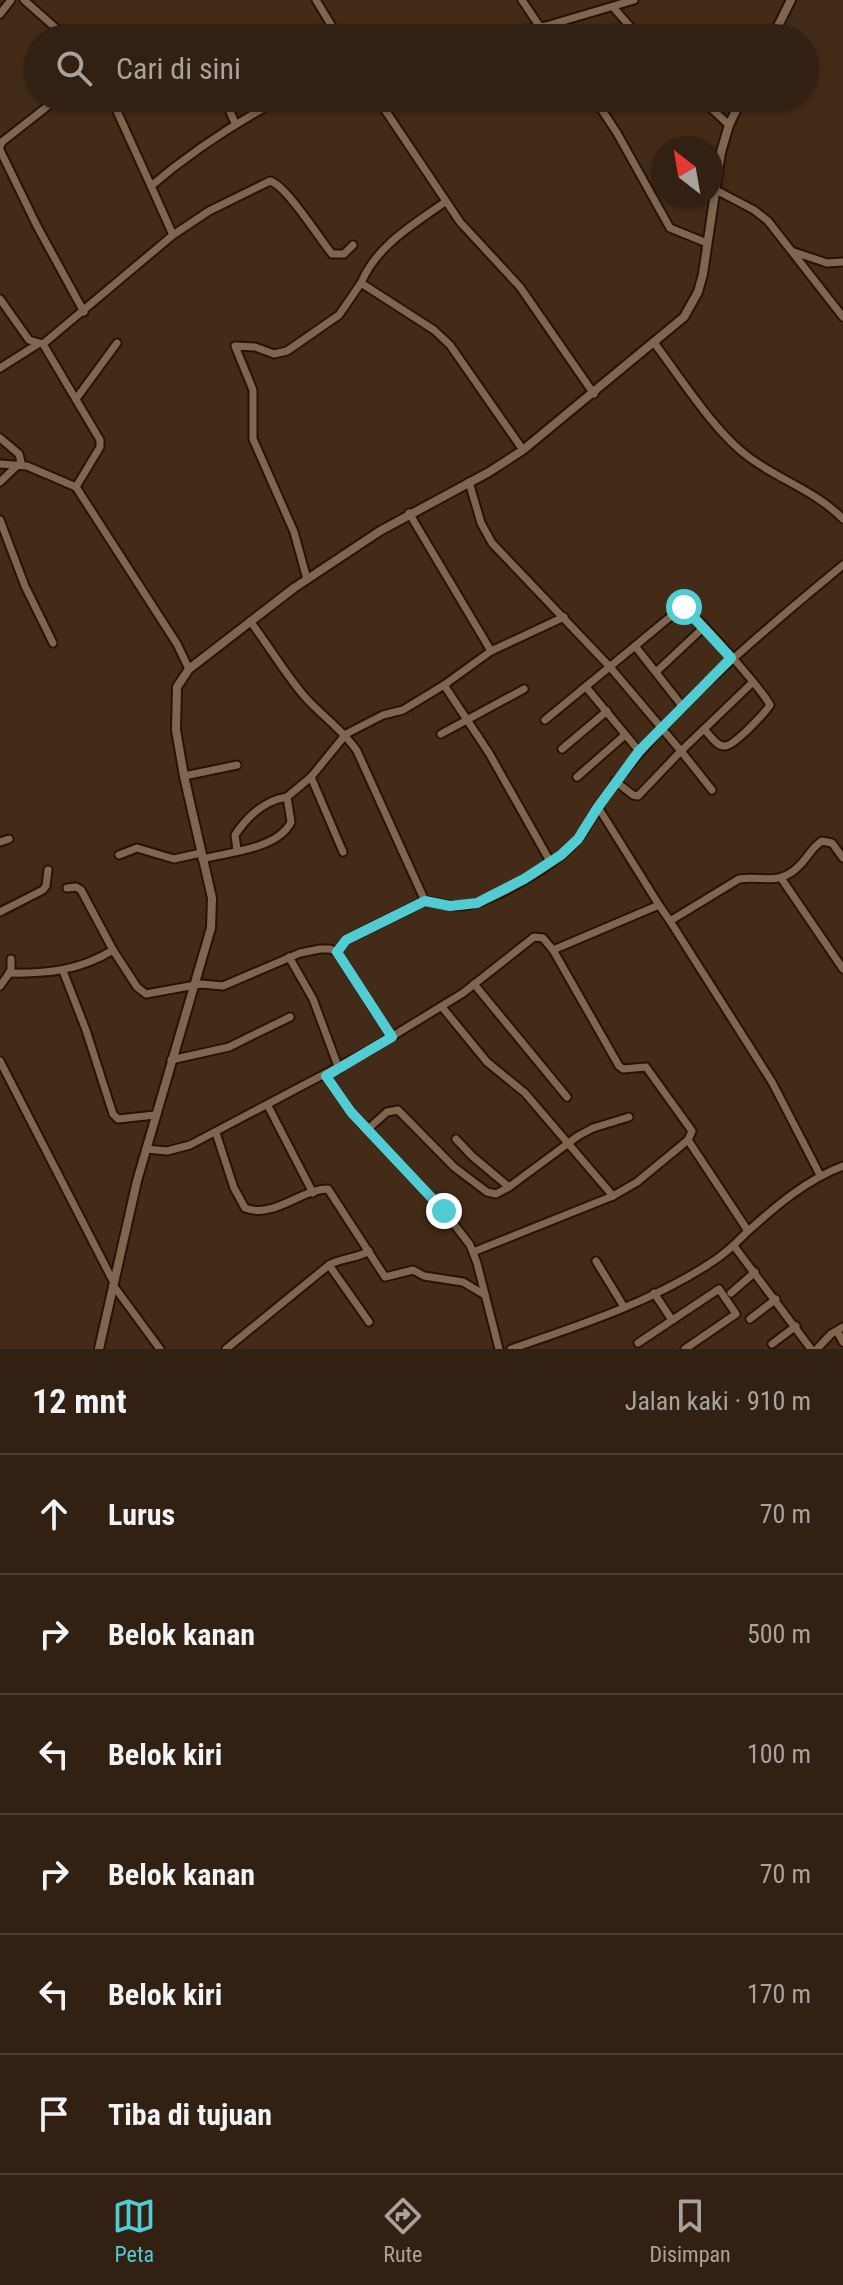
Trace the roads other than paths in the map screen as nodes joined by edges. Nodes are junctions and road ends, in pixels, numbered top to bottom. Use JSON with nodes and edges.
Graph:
{"nodes":[{"id":1,"x":11,"y":0,"type":"edge"},
{"id":2,"x":24,"y":0,"type":"edge"},
{"id":3,"x":316,"y":0,"type":"edge"},
{"id":4,"x":522,"y":0,"type":"edge"},
{"id":5,"x":634,"y":0,"type":"edge"},
{"id":6,"x":791,"y":0,"type":"edge"},
{"id":7,"x":613,"y":7,"type":"junction"},
{"id":8,"x":0,"y":13,"type":"edge"},
{"id":9,"x":51,"y":24,"type":"edge"},
{"id":10,"x":331,"y":24,"type":"edge"},
{"id":11,"x":541,"y":24,"type":"edge"},
{"id":12,"x":554,"y":24,"type":"edge"},
{"id":13,"x":628,"y":24,"type":"edge"},
{"id":14,"x":779,"y":24,"type":"edge"},
{"id":15,"x":40,"y":112,"type":"edge"},
{"id":16,"x":117,"y":112,"type":"edge"},
{"id":17,"x":230,"y":112,"type":"edge"},
{"id":18,"x":256,"y":112,"type":"edge"},
{"id":19,"x":386,"y":112,"type":"edge"},
{"id":20,"x":603,"y":112,"type":"edge"},
{"id":21,"x":715,"y":112,"type":"edge"},
{"id":22,"x":735,"y":112,"type":"edge"},
{"id":23,"x":235,"y":123,"type":"junction"},
{"id":24,"x":729,"y":125,"type":"junction"},
{"id":25,"x":0,"y":148,"type":"edge"},
{"id":26,"x":723,"y":151,"type":"edge"},
{"id":27,"x":151,"y":186,"type":"junction"},
{"id":28,"x":723,"y":194,"type":"edge"},
{"id":29,"x":445,"y":202,"type":"junction"},
{"id":30,"x":712,"y":208,"type":"edge"},
{"id":31,"x":173,"y":235,"type":"junction"},
{"id":32,"x":707,"y":243,"type":"junction"},
{"id":33,"x":353,"y":245,"type":"dead end"},
{"id":34,"x":794,"y":252,"type":"junction"},
{"id":35,"x":843,"y":262,"type":"edge"},
{"id":36,"x":361,"y":283,"type":"junction"},
{"id":37,"x":0,"y":299,"type":"edge"},
{"id":38,"x":84,"y":312,"type":"junction"},
{"id":39,"x":843,"y":317,"type":"edge"},
{"id":40,"x":117,"y":343,"type":"dead end"},
{"id":41,"x":41,"y":344,"type":"junction"},
{"id":42,"x":655,"y":344,"type":"junction"},
{"id":43,"x":0,"y":368,"type":"edge"},
{"id":44,"x":594,"y":394,"type":"junction"},
{"id":45,"x":76,"y":399,"type":"junction"},
{"id":46,"x":0,"y":438,"type":"edge"},
{"id":47,"x":523,"y":450,"type":"junction"},
{"id":48,"x":0,"y":464,"type":"edge"},
{"id":49,"x":20,"y":465,"type":"junction"},
{"id":50,"x":0,"y":482,"type":"edge"},
{"id":51,"x":469,"y":482,"type":"junction"},
{"id":52,"x":76,"y":487,"type":"junction"},
{"id":53,"x":843,"y":503,"type":"edge"},
{"id":54,"x":835,"y":511,"type":"junction"},
{"id":55,"x":409,"y":513,"type":"junction"},
{"id":56,"x":843,"y":519,"type":"edge"},
{"id":57,"x":0,"y":520,"type":"edge"},
{"id":58,"x":843,"y":565,"type":"edge"},
{"id":59,"x":307,"y":579,"type":"junction"},
{"id":60,"x":564,"y":617,"type":"junction"},
{"id":61,"x":250,"y":621,"type":"junction"},
{"id":62,"x":704,"y":627,"type":"junction"},
{"id":63,"x":53,"y":643,"type":"dead end"},
{"id":64,"x":635,"y":646,"type":"junction"},
{"id":65,"x":491,"y":651,"type":"junction"},
{"id":66,"x":731,"y":658,"type":"junction"},
{"id":67,"x":610,"y":667,"type":"junction"},
{"id":68,"x":189,"y":669,"type":"junction"},
{"id":69,"x":656,"y":672,"type":"junction"},
{"id":70,"x":753,"y":682,"type":"junction"},
{"id":71,"x":444,"y":685,"type":"junction"},
{"id":72,"x":586,"y":687,"type":"junction"},
{"id":73,"x":524,"y":689,"type":"dead end"},
{"id":74,"x":683,"y":707,"type":"junction"},
{"id":75,"x":607,"y":711,"type":"junction"},
{"id":76,"x":468,"y":719,"type":"junction"},
{"id":77,"x":545,"y":720,"type":"dead end"},
{"id":78,"x":661,"y":729,"type":"junction"},
{"id":79,"x":704,"y":729,"type":"junction"},
{"id":80,"x":346,"y":734,"type":"junction"},
{"id":81,"x":441,"y":734,"type":"dead end"},
{"id":82,"x":625,"y":735,"type":"junction"},
{"id":83,"x":562,"y":749,"type":"dead end"},
{"id":84,"x":639,"y":751,"type":"junction"},
{"id":85,"x":681,"y":751,"type":"junction"},
{"id":86,"x":237,"y":765,"type":"dead end"},
{"id":87,"x":184,"y":776,"type":"junction"},
{"id":88,"x":311,"y":777,"type":"junction"},
{"id":89,"x":577,"y":777,"type":"dead end"},
{"id":90,"x":615,"y":781,"type":"junction"},
{"id":91,"x":712,"y":790,"type":"dead end"},
{"id":92,"x":287,"y":797,"type":"junction"},
{"id":93,"x":598,"y":807,"type":"junction"},
{"id":94,"x":9,"y":839,"type":"dead end"},
{"id":95,"x":0,"y":842,"type":"edge"},
{"id":96,"x":237,"y":850,"type":"junction"},
{"id":97,"x":343,"y":852,"type":"dead end"},
{"id":98,"x":119,"y":855,"type":"dead end"},
{"id":99,"x":202,"y":856,"type":"junction"},
{"id":100,"x":843,"y":858,"type":"edge"},
{"id":101,"x":551,"y":863,"type":"junction"},
{"id":102,"x":48,"y":870,"type":"dead end"},
{"id":103,"x":781,"y":878,"type":"junction"},
{"id":104,"x":67,"y":888,"type":"dead end"},
{"id":105,"x":425,"y":901,"type":"junction"},
{"id":106,"x":659,"y":905,"type":"junction"},
{"id":107,"x":0,"y":912,"type":"edge"},
{"id":108,"x":670,"y":921,"type":"junction"},
{"id":109,"x":113,"y":950,"type":"junction"},
{"id":110,"x":553,"y":950,"type":"junction"},
{"id":111,"x":337,"y":952,"type":"junction"},
{"id":112,"x":289,"y":957,"type":"junction"},
{"id":113,"x":11,"y":959,"type":"dead end"},
{"id":114,"x":843,"y":969,"type":"edge"},
{"id":115,"x":63,"y":971,"type":"junction"},
{"id":116,"x":9,"y":973,"type":"junction"},
{"id":117,"x":474,"y":984,"type":"junction"},
{"id":118,"x":0,"y":986,"type":"edge"},
{"id":119,"x":195,"y":986,"type":"junction"},
{"id":120,"x":442,"y":1007,"type":"junction"},
{"id":121,"x":290,"y":1017,"type":"dead end"},
{"id":122,"x":392,"y":1037,"type":"junction"},
{"id":123,"x":171,"y":1060,"type":"junction"},
{"id":124,"x":0,"y":1061,"type":"edge"},
{"id":125,"x":339,"y":1069,"type":"junction"},
{"id":126,"x":326,"y":1076,"type":"junction"},
{"id":127,"x":567,"y":1097,"type":"dead end"},
{"id":128,"x":268,"y":1106,"type":"junction"},
{"id":129,"x":155,"y":1115,"type":"junction"},
{"id":130,"x":629,"y":1117,"type":"dead end"},
{"id":131,"x":368,"y":1129,"type":"junction"},
{"id":132,"x":216,"y":1133,"type":"junction"},
{"id":133,"x":456,"y":1139,"type":"dead end"},
{"id":134,"x":688,"y":1140,"type":"junction"},
{"id":135,"x":568,"y":1143,"type":"junction"},
{"id":136,"x":146,"y":1149,"type":"junction"},
{"id":137,"x":843,"y":1166,"type":"edge"},
{"id":138,"x":820,"y":1175,"type":"junction"},
{"id":139,"x":509,"y":1187,"type":"junction"},
{"id":140,"x":313,"y":1193,"type":"junction"},
{"id":141,"x":613,"y":1196,"type":"junction"},
{"id":142,"x":748,"y":1231,"type":"junction"},
{"id":143,"x":734,"y":1246,"type":"junction"},
{"id":144,"x":369,"y":1251,"type":"junction"},
{"id":145,"x":473,"y":1252,"type":"junction"},
{"id":146,"x":596,"y":1261,"type":"dead end"},
{"id":147,"x":329,"y":1265,"type":"junction"},
{"id":148,"x":755,"y":1272,"type":"junction"},
{"id":149,"x":113,"y":1283,"type":"junction"},
{"id":150,"x":654,"y":1293,"type":"junction"},
{"id":151,"x":731,"y":1293,"type":"dead end"},
{"id":152,"x":485,"y":1295,"type":"junction"},
{"id":153,"x":776,"y":1299,"type":"junction"},
{"id":154,"x":624,"y":1307,"type":"junction"},
{"id":155,"x":750,"y":1319,"type":"dead end"},
{"id":156,"x":672,"y":1320,"type":"junction"},
{"id":157,"x":369,"y":1322,"type":"dead end"},
{"id":158,"x":796,"y":1326,"type":"junction"},
{"id":159,"x":840,"y":1329,"type":"edge"},
{"id":160,"x":843,"y":1342,"type":"edge"},
{"id":161,"x":638,"y":1343,"type":"dead end"},
{"id":162,"x":772,"y":1344,"type":"dead end"},
{"id":163,"x":99,"y":1349,"type":"edge"},
{"id":164,"x":160,"y":1349,"type":"edge"},
{"id":165,"x":226,"y":1349,"type":"edge"},
{"id":166,"x":499,"y":1349,"type":"edge"},
{"id":167,"x":511,"y":1349,"type":"edge"},
{"id":168,"x":685,"y":1349,"type":"edge"},
{"id":169,"x":814,"y":1349,"type":"edge"}],
"edges":[{"from":1,"to":8,"type":"street"},
{"from":2,"to":9,"type":"street"},
{"from":3,"to":10,"type":"street"},
{"from":4,"to":11,"type":"street"},
{"from":5,"to":7,"type":"street"},
{"from":6,"to":14,"type":"street"},
{"from":7,"to":12,"type":"street"},
{"from":7,"to":13,"type":"street"},
{"from":15,"to":25,"type":"street"},
{"from":16,"to":27,"type":"street"},
{"from":17,"to":23,"type":"street"},
{"from":18,"to":23,"type":"street"},
{"from":19,"to":29,"type":"street"},
{"from":20,"to":32,"type":"street"},
{"from":21,"to":24,"type":"street"},
{"from":22,"to":24,"type":"street"},
{"from":23,"to":27,"type":"street"},
{"from":24,"to":26,"type":"street"},
{"from":25,"to":38,"type":"street"},
{"from":27,"to":31,"type":"street"},
{"from":28,"to":34,"type":"street"},
{"from":29,"to":36,"type":"street"},
{"from":29,"to":44,"type":"street"},
{"from":30,"to":32,"type":"street"},
{"from":31,"to":33,"type":"street"},
{"from":31,"to":38,"type":"street"},
{"from":32,"to":42,"type":"street"},
{"from":34,"to":35,"type":"street"},
{"from":34,"to":39,"type":"street"},
{"from":36,"to":47,"type":"street"},
{"from":36,"to":59,"type":"street"},
{"from":37,"to":41,"type":"street"},
{"from":38,"to":41,"type":"street"},
{"from":40,"to":45,"type":"street"},
{"from":41,"to":43,"type":"street"},
{"from":41,"to":45,"type":"street"},
{"from":42,"to":44,"type":"street"},
{"from":42,"to":54,"type":"street"},
{"from":44,"to":47,"type":"street"},
{"from":45,"to":52,"type":"street"},
{"from":46,"to":49,"type":"street"},
{"from":47,"to":51,"type":"street"},
{"from":48,"to":49,"type":"street"},
{"from":49,"to":50,"type":"street"},
{"from":49,"to":52,"type":"street"},
{"from":51,"to":55,"type":"street"},
{"from":51,"to":60,"type":"street"},
{"from":52,"to":68,"type":"street"},
{"from":53,"to":54,"type":"street"},
{"from":54,"to":56,"type":"street"},
{"from":55,"to":59,"type":"street"},
{"from":55,"to":65,"type":"street"},
{"from":57,"to":63,"type":"street"},
{"from":58,"to":66,"type":"street"},
{"from":59,"to":61,"type":"street"},
{"from":60,"to":65,"type":"street"},
{"from":60,"to":67,"type":"street"},
{"from":61,"to":68,"type":"street"},
{"from":61,"to":80,"type":"street"},
{"from":62,"to":64,"type":"street"},
{"from":62,"to":66,"type":"street"},
{"from":62,"to":69,"type":"street"},
{"from":64,"to":67,"type":"street"},
{"from":64,"to":69,"type":"street"},
{"from":65,"to":71,"type":"street"},
{"from":66,"to":70,"type":"street"},
{"from":66,"to":74,"type":"street"},
{"from":67,"to":72,"type":"street"},
{"from":67,"to":78,"type":"street"},
{"from":68,"to":87,"type":"street"},
{"from":69,"to":74,"type":"street"},
{"from":70,"to":79,"type":"street"},
{"from":70,"to":79,"type":"street"},
{"from":71,"to":76,"type":"street"},
{"from":71,"to":80,"type":"street"},
{"from":72,"to":75,"type":"street"},
{"from":72,"to":77,"type":"street"},
{"from":73,"to":76,"type":"street"},
{"from":74,"to":78,"type":"street"},
{"from":75,"to":82,"type":"street"},
{"from":75,"to":83,"type":"street"},
{"from":76,"to":81,"type":"street"},
{"from":76,"to":101,"type":"street"},
{"from":78,"to":84,"type":"street"},
{"from":78,"to":85,"type":"street"},
{"from":79,"to":85,"type":"street"},
{"from":80,"to":88,"type":"street"},
{"from":80,"to":105,"type":"street"},
{"from":82,"to":84,"type":"street"},
{"from":82,"to":89,"type":"street"},
{"from":84,"to":90,"type":"street"},
{"from":85,"to":90,"type":"street"},
{"from":85,"to":91,"type":"street"},
{"from":86,"to":87,"type":"street"},
{"from":87,"to":99,"type":"street"},
{"from":88,"to":92,"type":"street"},
{"from":88,"to":97,"type":"street"},
{"from":90,"to":93,"type":"street"},
{"from":92,"to":96,"type":"street"},
{"from":92,"to":96,"type":"street"},
{"from":93,"to":101,"type":"street"},
{"from":93,"to":106,"type":"street"},
{"from":94,"to":95,"type":"street"},
{"from":96,"to":99,"type":"street"},
{"from":98,"to":99,"type":"street"},
{"from":99,"to":119,"type":"street"},
{"from":100,"to":103,"type":"street"},
{"from":101,"to":105,"type":"street"},
{"from":102,"to":107,"type":"street"},
{"from":103,"to":108,"type":"street"},
{"from":103,"to":114,"type":"street"},
{"from":104,"to":109,"type":"street"},
{"from":105,"to":111,"type":"street"},
{"from":106,"to":108,"type":"street"},
{"from":106,"to":110,"type":"street"},
{"from":108,"to":138,"type":"street"},
{"from":109,"to":115,"type":"street"},
{"from":109,"to":119,"type":"street"},
{"from":110,"to":117,"type":"street"},
{"from":110,"to":134,"type":"street"},
{"from":111,"to":112,"type":"street"},
{"from":111,"to":122,"type":"street"},
{"from":112,"to":119,"type":"street"},
{"from":112,"to":125,"type":"street"},
{"from":113,"to":116,"type":"street"},
{"from":115,"to":116,"type":"street"},
{"from":115,"to":129,"type":"street"},
{"from":116,"to":118,"type":"street"},
{"from":117,"to":120,"type":"street"},
{"from":117,"to":127,"type":"street"},
{"from":119,"to":123,"type":"street"},
{"from":120,"to":122,"type":"street"},
{"from":120,"to":135,"type":"street"},
{"from":121,"to":123,"type":"street"},
{"from":122,"to":125,"type":"street"},
{"from":123,"to":129,"type":"street"},
{"from":124,"to":149,"type":"street"},
{"from":125,"to":126,"type":"street"},
{"from":126,"to":128,"type":"street"},
{"from":126,"to":131,"type":"street"},
{"from":128,"to":132,"type":"street"},
{"from":128,"to":140,"type":"street"},
{"from":129,"to":136,"type":"street"},
{"from":130,"to":135,"type":"street"},
{"from":131,"to":139,"type":"street"},
{"from":131,"to":145,"type":"street"},
{"from":132,"to":136,"type":"street"},
{"from":132,"to":140,"type":"street"},
{"from":133,"to":139,"type":"street"},
{"from":134,"to":141,"type":"street"},
{"from":134,"to":142,"type":"street"},
{"from":135,"to":139,"type":"street"},
{"from":135,"to":141,"type":"street"},
{"from":136,"to":149,"type":"street"},
{"from":137,"to":138,"type":"street"},
{"from":138,"to":142,"type":"street"},
{"from":140,"to":144,"type":"street"},
{"from":141,"to":145,"type":"street"},
{"from":142,"to":143,"type":"street"},
{"from":143,"to":148,"type":"street"},
{"from":143,"to":150,"type":"street"},
{"from":144,"to":147,"type":"street"},
{"from":144,"to":152,"type":"street"},
{"from":145,"to":152,"type":"street"},
{"from":146,"to":154,"type":"street"},
{"from":147,"to":157,"type":"street"},
{"from":147,"to":165,"type":"street"},
{"from":148,"to":151,"type":"street"},
{"from":148,"to":153,"type":"street"},
{"from":149,"to":163,"type":"street"},
{"from":149,"to":164,"type":"street"},
{"from":150,"to":154,"type":"street"},
{"from":150,"to":156,"type":"street"},
{"from":152,"to":166,"type":"street"},
{"from":153,"to":155,"type":"street"},
{"from":153,"to":158,"type":"street"},
{"from":154,"to":167,"type":"street"},
{"from":156,"to":161,"type":"street"},
{"from":156,"to":168,"type":"street"},
{"from":158,"to":162,"type":"street"},
{"from":158,"to":169,"type":"street"},
{"from":159,"to":160,"type":"street"},
{"from":159,"to":169,"type":"street"}]}
